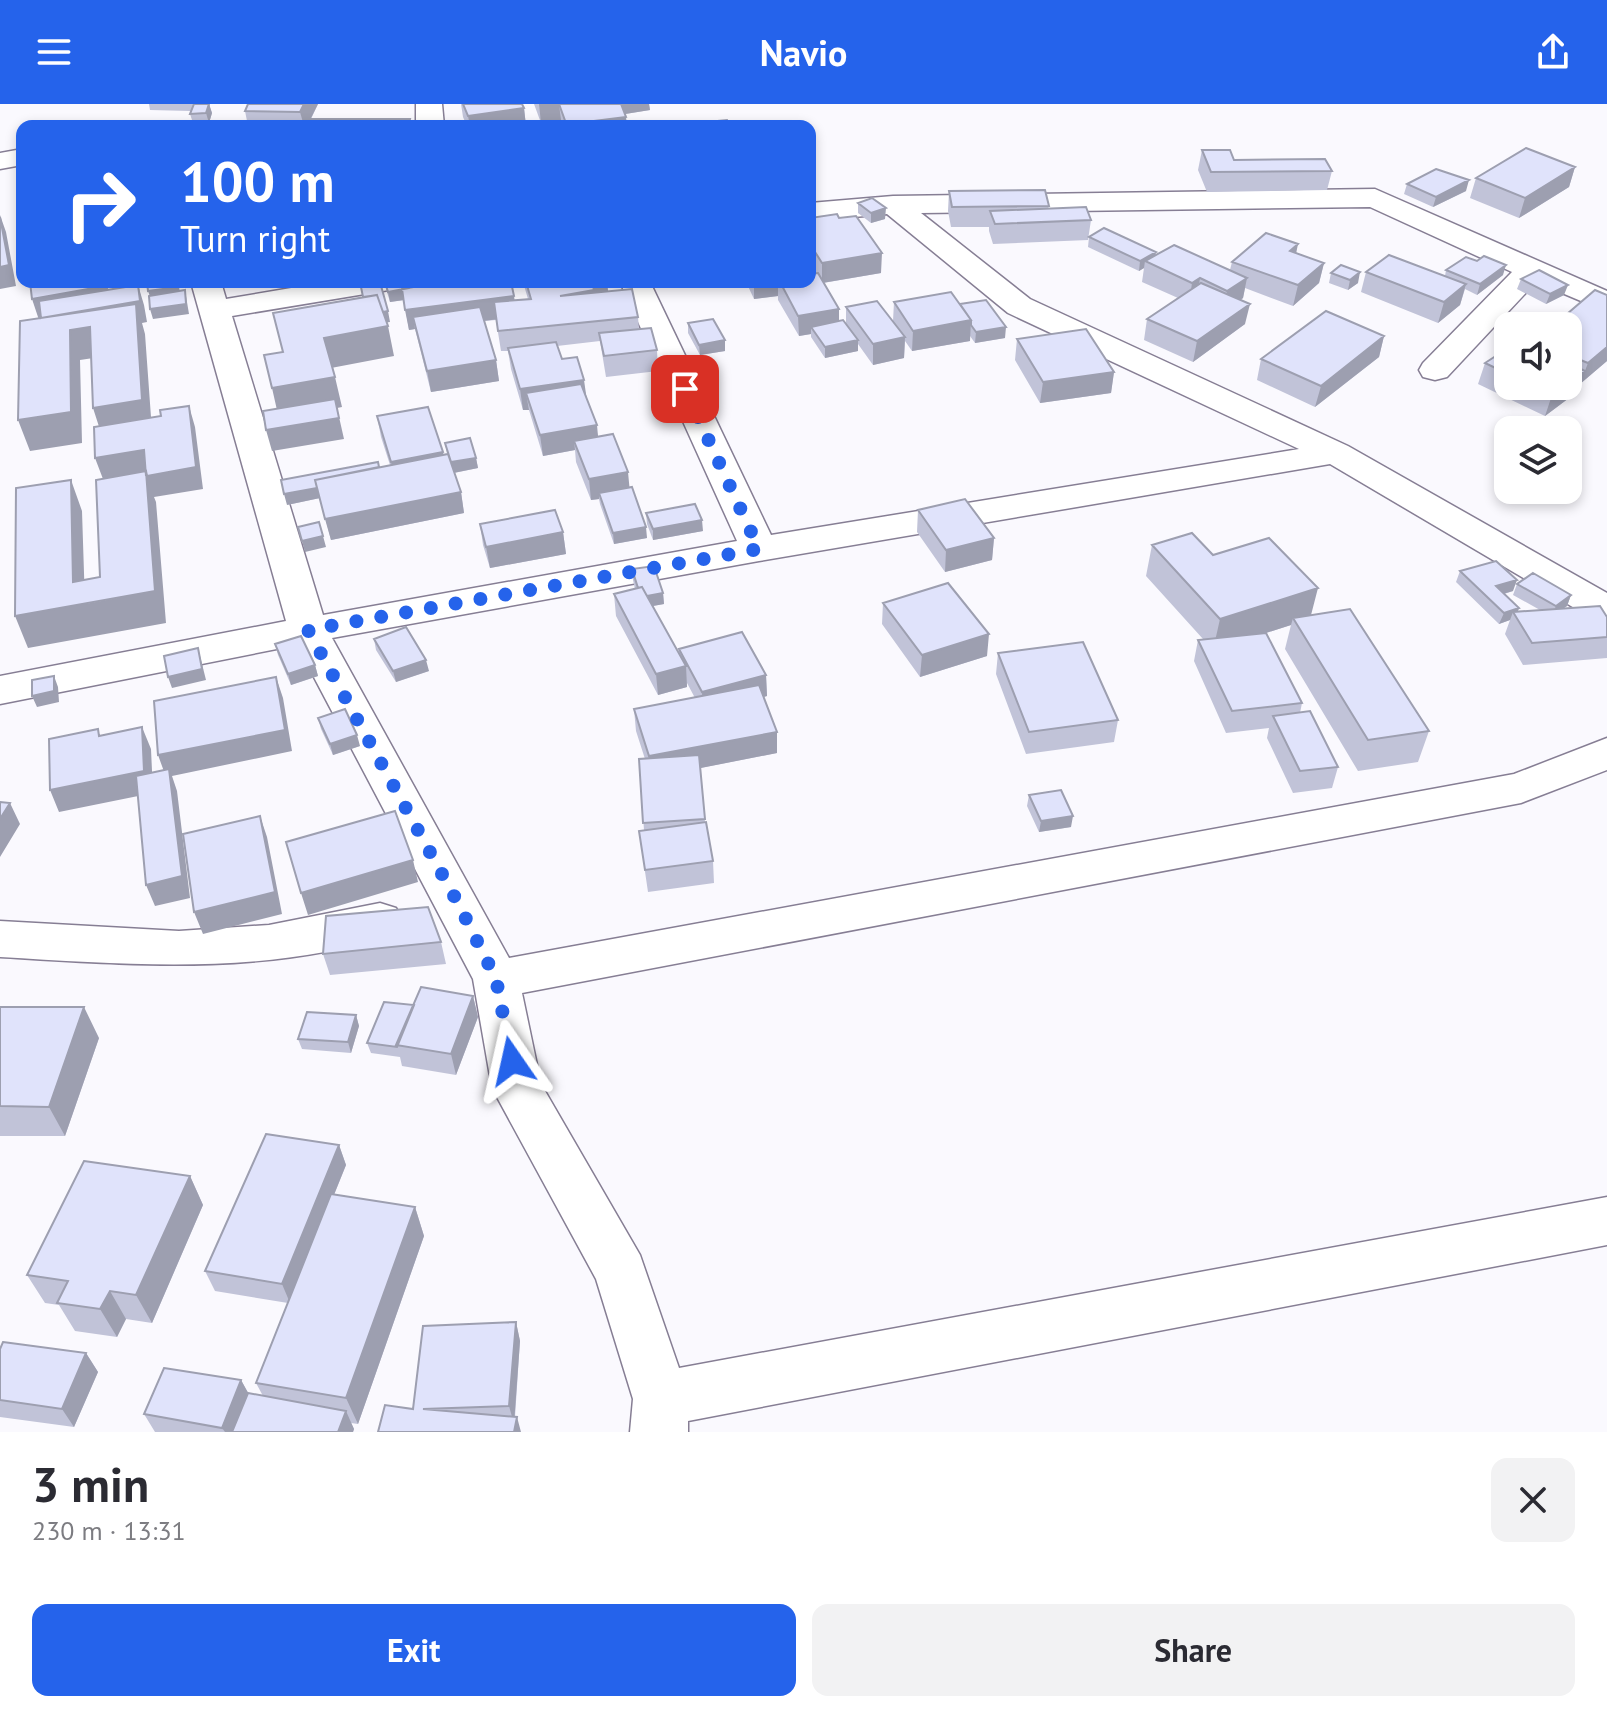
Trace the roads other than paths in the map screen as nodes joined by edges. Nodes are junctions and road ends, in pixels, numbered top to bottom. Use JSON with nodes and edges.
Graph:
{"nodes":[{"id":1,"x":893,"y":205,"type":"junction"},
{"id":2,"x":816,"y":211,"type":"edge"},
{"id":3,"x":1533,"y":268,"type":"junction"},
{"id":4,"x":307,"y":288,"type":"edge"},
{"id":5,"x":638,"y":288,"type":"edge"},
{"id":6,"x":210,"y":296,"type":"edge"},
{"id":7,"x":1607,"y":303,"type":"edge"},
{"id":8,"x":1435,"y":370,"type":"dead end"},
{"id":9,"x":1336,"y":453,"type":"junction"},
{"id":10,"x":759,"y":549,"type":"junction"},
{"id":11,"x":1607,"y":610,"type":"edge"},
{"id":12,"x":308,"y":630,"type":"junction"},
{"id":13,"x":0,"y":690,"type":"edge"},
{"id":14,"x":1607,"y":753,"type":"edge"},
{"id":15,"x":459,"y":905,"type":"junction"},
{"id":16,"x":0,"y":939,"type":"edge"},
{"id":17,"x":496,"y":979,"type":"junction"},
{"id":18,"x":1607,"y":1221,"type":"edge"},
{"id":19,"x":660,"y":1415,"type":"edge"}],
"edges":[{"from":1,"to":2,"type":"street"},
{"from":1,"to":3,"type":"street"},
{"from":1,"to":9,"type":"street"},
{"from":3,"to":7,"type":"street"},
{"from":3,"to":8,"type":"street"},
{"from":4,"to":6,"type":"street"},
{"from":5,"to":10,"type":"street"},
{"from":6,"to":12,"type":"street"},
{"from":9,"to":10,"type":"street"},
{"from":9,"to":11,"type":"street"},
{"from":10,"to":12,"type":"street"},
{"from":12,"to":13,"type":"street"},
{"from":12,"to":15,"type":"street"},
{"from":14,"to":17,"type":"street"},
{"from":15,"to":16,"type":"street"},
{"from":15,"to":17,"type":"street"},
{"from":17,"to":19,"type":"street"},
{"from":18,"to":19,"type":"street"}]}
